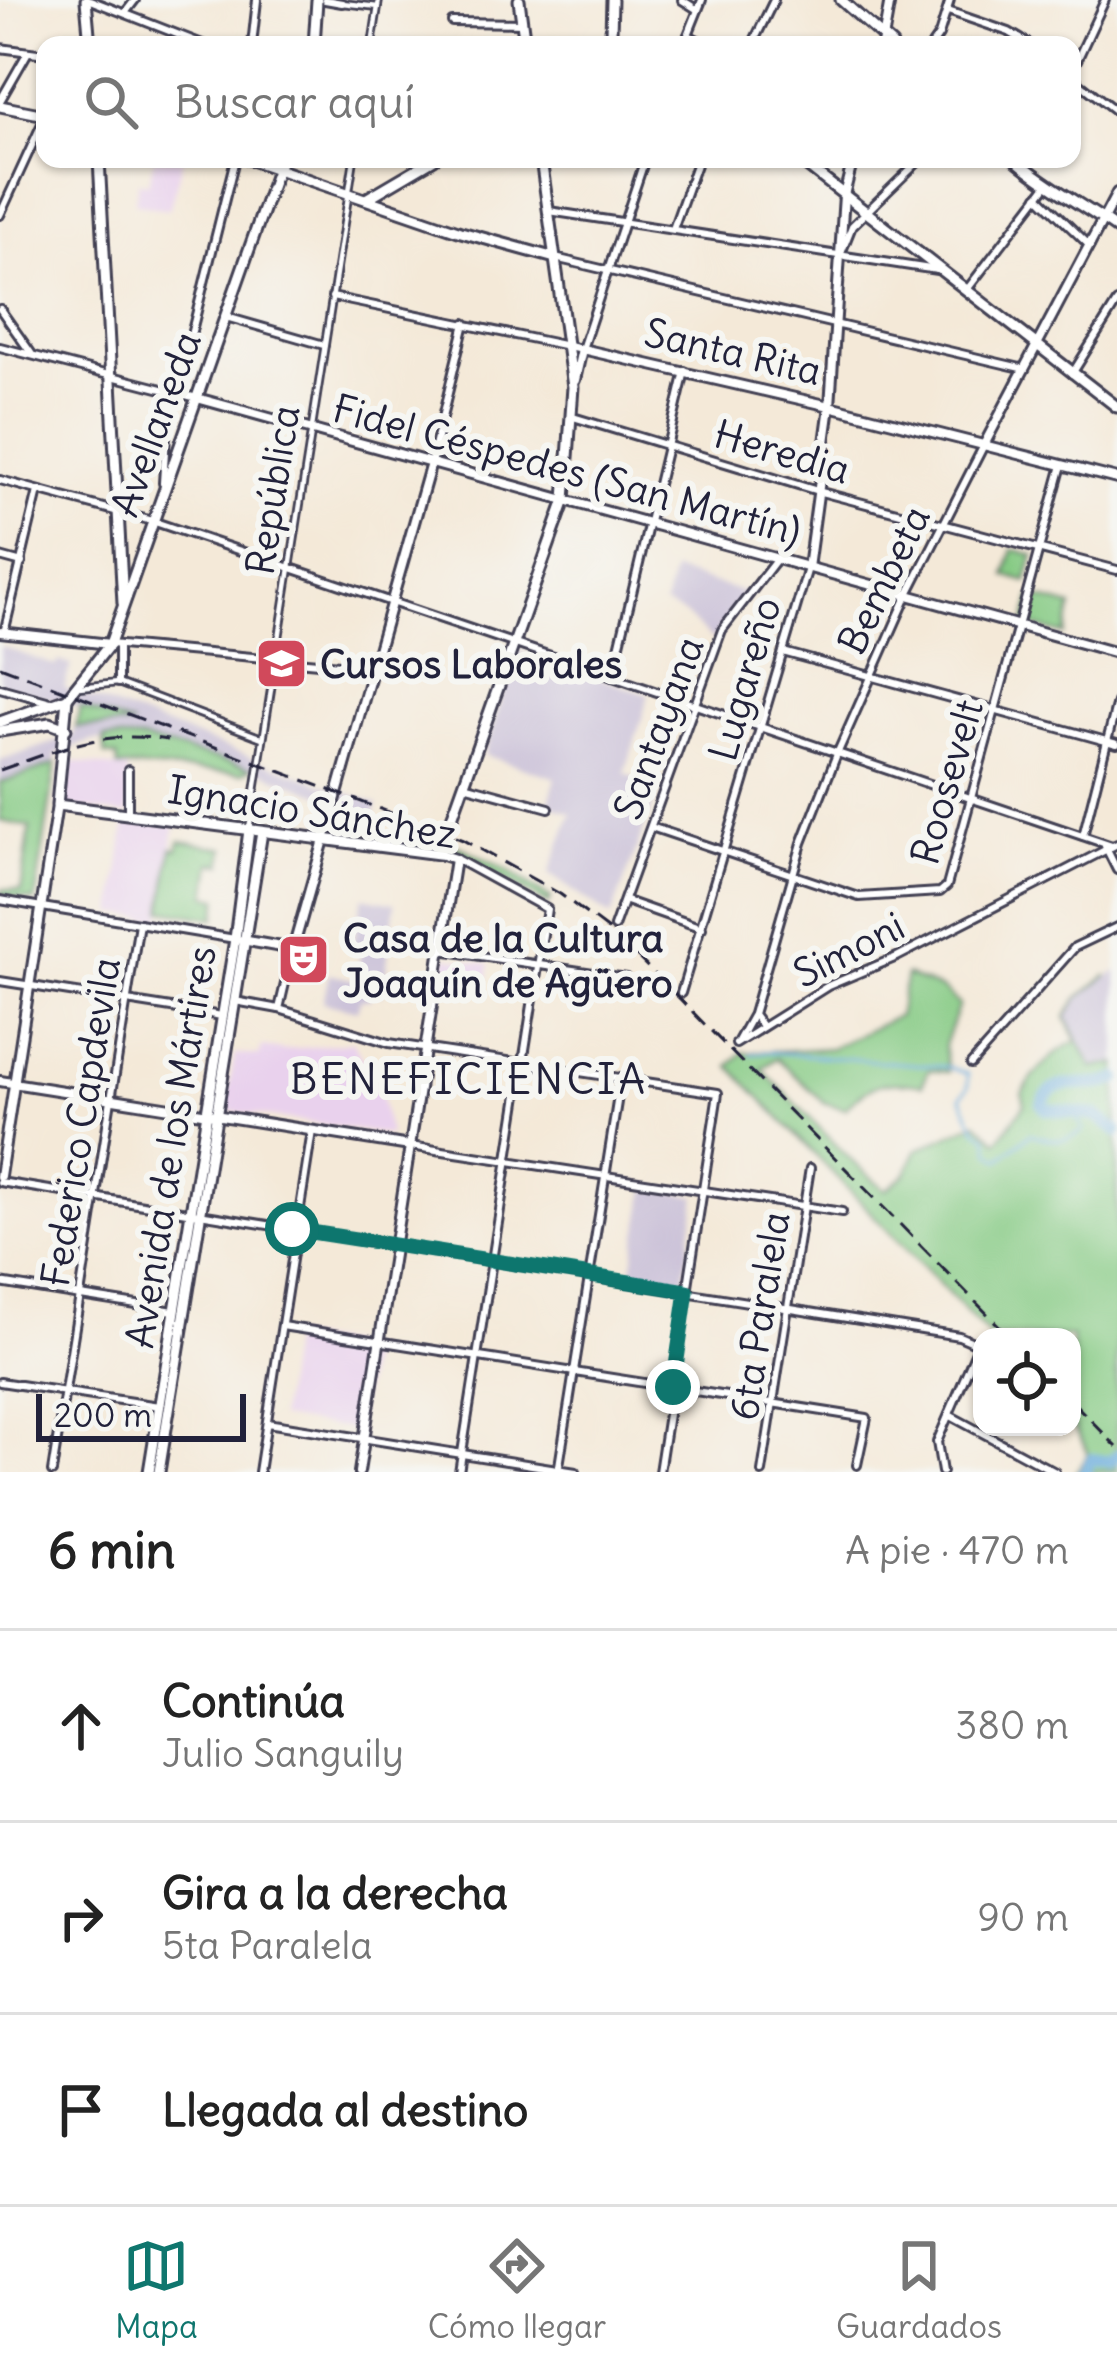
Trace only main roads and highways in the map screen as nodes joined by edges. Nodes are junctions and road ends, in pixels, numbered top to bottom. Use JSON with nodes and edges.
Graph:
{"nodes":[{"id":1,"x":88,"y":0,"type":"edge"},
{"id":2,"x":321,"y":0,"type":"edge"},
{"id":3,"x":520,"y":0,"type":"edge"},
{"id":4,"x":612,"y":0,"type":"edge"},
{"id":5,"x":841,"y":0,"type":"edge"},
{"id":6,"x":855,"y":5,"type":"edge"},
{"id":7,"x":611,"y":33,"type":"junction"},
{"id":8,"x":90,"y":36,"type":"edge"},
{"id":9,"x":315,"y":36,"type":"edge"},
{"id":10,"x":524,"y":36,"type":"edge"},
{"id":11,"x":608,"y":36,"type":"edge"},
{"id":12,"x":612,"y":36,"type":"edge"},
{"id":13,"x":880,"y":36,"type":"edge"},
{"id":14,"x":0,"y":104,"type":"edge"},
{"id":15,"x":36,"y":114,"type":"edge"},
{"id":16,"x":100,"y":168,"type":"edge"},
{"id":17,"x":278,"y":168,"type":"edge"},
{"id":18,"x":289,"y":168,"type":"edge"},
{"id":19,"x":419,"y":168,"type":"edge"},
{"id":20,"x":542,"y":168,"type":"edge"},
{"id":21,"x":810,"y":168,"type":"edge"},
{"id":22,"x":1033,"y":168,"type":"edge"},
{"id":23,"x":366,"y":199,"type":"junction"},
{"id":24,"x":1117,"y":230,"type":"edge"},
{"id":25,"x":555,"y":258,"type":"junction"},
{"id":26,"x":1117,"y":407,"type":"edge"},
{"id":27,"x":123,"y":604,"type":"junction"},
{"id":28,"x":71,"y":693,"type":"junction"},
{"id":29,"x":0,"y":726,"type":"edge"},
{"id":30,"x":66,"y":729,"type":"junction"},
{"id":31,"x":255,"y":837,"type":"junction"},
{"id":32,"x":240,"y":940,"type":"junction"},
{"id":33,"x":228,"y":1017,"type":"junction"},
{"id":34,"x":164,"y":1407,"type":"junction"},
{"id":35,"x":149,"y":1472,"type":"edge"},
{"id":36,"x":159,"y":1472,"type":"edge"}],
"edges":[{"from":1,"to":8,"type":"main road"},
{"from":2,"to":9,"type":"main road"},
{"from":3,"to":10,"type":"main road"},
{"from":4,"to":7,"type":"main road"},
{"from":5,"to":6,"type":"main road"},
{"from":6,"to":13,"type":"main road"},
{"from":7,"to":11,"type":"main road"},
{"from":7,"to":12,"type":"main road"},
{"from":14,"to":15,"type":"main road"},
{"from":16,"to":27,"type":"main road"},
{"from":17,"to":27,"type":"main road","name":"Avellaneda"},
{"from":18,"to":23,"type":"main road"},
{"from":19,"to":23,"type":"main road"},
{"from":20,"to":25,"type":"main road"},
{"from":21,"to":26,"type":"main road"},
{"from":22,"to":24,"type":"main road"},
{"from":23,"to":25,"type":"main road"},
{"from":25,"to":31,"type":"main road","name":"Ignacio Sánchez"},
{"from":27,"to":28,"type":"main road","name":"Avellaneda"},
{"from":28,"to":29,"type":"main road"},
{"from":28,"to":30,"type":"main road"},
{"from":29,"to":30,"type":"main road"},
{"from":30,"to":31,"type":"main road","name":"Ignacio Sánchez"},
{"from":31,"to":32,"type":"main road","name":"Avenida de los Mártires"},
{"from":32,"to":33,"type":"main road","name":"Avenida de los Mártires"},
{"from":32,"to":33,"type":"main road","name":"Avenida de los Mártires"},
{"from":33,"to":34,"type":"main road","name":"Avenida de los Mártires"},
{"from":34,"to":35,"type":"main road","name":"Avenida de los Mártires"},
{"from":34,"to":36,"type":"main road","name":"Avenida de los Mártires"}]}
